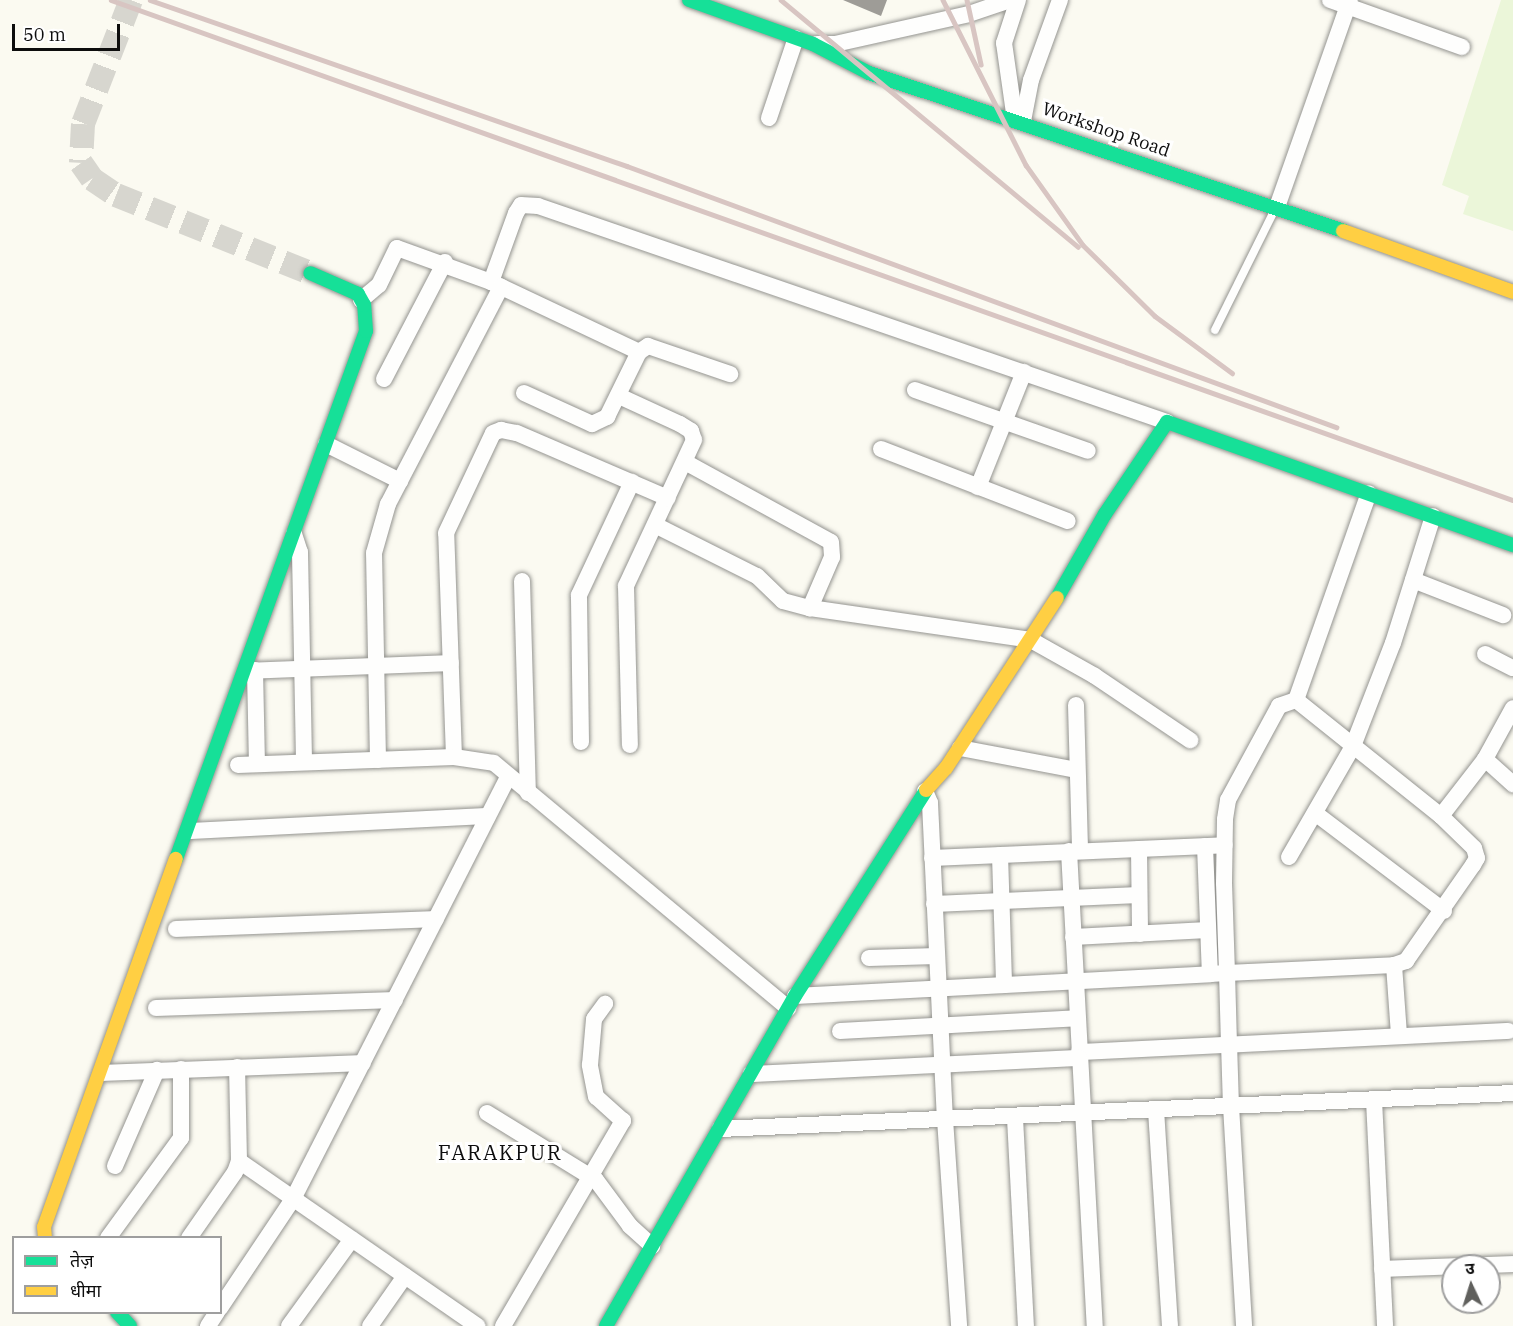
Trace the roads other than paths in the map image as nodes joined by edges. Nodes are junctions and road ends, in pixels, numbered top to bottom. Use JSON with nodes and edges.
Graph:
{"nodes":[{"id":1,"x":689,"y":0,"type":"edge"},
{"id":2,"x":1010,"y":0,"type":"edge"},
{"id":3,"x":1018,"y":0,"type":"edge"},
{"id":4,"x":1060,"y":0,"type":"edge"},
{"id":5,"x":1330,"y":0,"type":"edge"},
{"id":6,"x":1349,"y":3,"type":"edge"},
{"id":7,"x":796,"y":38,"type":"junction"},
{"id":8,"x":813,"y":44,"type":"junction"},
{"id":9,"x":1461,"y":47,"type":"dead end"},
{"id":10,"x":769,"y":118,"type":"dead end"},
{"id":11,"x":1019,"y":121,"type":"junction"},
{"id":12,"x":1276,"y":207,"type":"junction"},
{"id":13,"x":445,"y":262,"type":"junction"},
{"id":14,"x":310,"y":273,"type":"tunnel mouth"},
{"id":15,"x":496,"y":285,"type":"junction"},
{"id":16,"x":1513,"y":292,"type":"edge"},
{"id":17,"x":361,"y":300,"type":"junction"},
{"id":18,"x":1215,"y":330,"type":"dead end"},
{"id":19,"x":639,"y":352,"type":"junction"},
{"id":20,"x":1024,"y":372,"type":"junction"},
{"id":21,"x":730,"y":374,"type":"dead end"},
{"id":22,"x":384,"y":379,"type":"dead end"},
{"id":23,"x":915,"y":390,"type":"dead end"},
{"id":24,"x":524,"y":393,"type":"dead end"},
{"id":25,"x":618,"y":396,"type":"junction"},
{"id":26,"x":1005,"y":422,"type":"junction"},
{"id":27,"x":1167,"y":422,"type":"junction"},
{"id":28,"x":326,"y":444,"type":"junction"},
{"id":29,"x":881,"y":449,"type":"dead end"},
{"id":30,"x":1088,"y":451,"type":"dead end"},
{"id":31,"x":685,"y":462,"type":"junction"},
{"id":32,"x":400,"y":482,"type":"junction"},
{"id":33,"x":632,"y":482,"type":"junction"},
{"id":34,"x":978,"y":486,"type":"junction"},
{"id":35,"x":1369,"y":493,"type":"junction"},
{"id":36,"x":668,"y":498,"type":"junction"},
{"id":37,"x":1433,"y":516,"type":"junction"},
{"id":38,"x":1068,"y":521,"type":"dead end"},
{"id":39,"x":655,"y":525,"type":"junction"},
{"id":40,"x":294,"y":534,"type":"junction"},
{"id":41,"x":1513,"y":545,"type":"edge"},
{"id":42,"x":1413,"y":580,"type":"junction"},
{"id":43,"x":522,"y":581,"type":"dead end"},
{"id":44,"x":810,"y":608,"type":"junction"},
{"id":45,"x":1503,"y":615,"type":"dead end"},
{"id":46,"x":1031,"y":640,"type":"junction"},
{"id":47,"x":1485,"y":654,"type":"dead end"},
{"id":48,"x":451,"y":663,"type":"junction"},
{"id":49,"x":376,"y":666,"type":"junction"},
{"id":50,"x":304,"y":668,"type":"junction"},
{"id":51,"x":1513,"y":668,"type":"edge"},
{"id":52,"x":250,"y":670,"type":"junction"},
{"id":53,"x":1296,"y":700,"type":"junction"},
{"id":54,"x":1076,"y":705,"type":"dead end"},
{"id":55,"x":1513,"y":708,"type":"edge"},
{"id":56,"x":1190,"y":740,"type":"dead end"},
{"id":57,"x":581,"y":742,"type":"dead end"},
{"id":58,"x":630,"y":745,"type":"dead end"},
{"id":59,"x":1353,"y":746,"type":"junction"},
{"id":60,"x":960,"y":748,"type":"junction"},
{"id":61,"x":454,"y":757,"type":"junction"},
{"id":62,"x":1485,"y":759,"type":"junction"},
{"id":63,"x":378,"y":760,"type":"junction"},
{"id":64,"x":304,"y":762,"type":"junction"},
{"id":65,"x":257,"y":764,"type":"junction"},
{"id":66,"x":238,"y":765,"type":"dead end"},
{"id":67,"x":1076,"y":770,"type":"junction"},
{"id":68,"x":508,"y":777,"type":"junction"},
{"id":69,"x":1513,"y":784,"type":"edge"},
{"id":70,"x":925,"y":791,"type":"junction"},
{"id":71,"x":528,"y":793,"type":"junction"},
{"id":72,"x":1315,"y":813,"type":"junction"},
{"id":73,"x":488,"y":816,"type":"junction"},
{"id":74,"x":1442,"y":816,"type":"junction"},
{"id":75,"x":189,"y":831,"type":"junction"},
{"id":76,"x":1225,"y":845,"type":"junction"},
{"id":77,"x":1205,"y":846,"type":"junction"},
{"id":78,"x":1139,"y":849,"type":"junction"},
{"id":79,"x":1074,"y":851,"type":"junction"},
{"id":80,"x":1000,"y":855,"type":"junction"},
{"id":81,"x":1289,"y":857,"type":"dead end"},
{"id":82,"x":932,"y":858,"type":"junction"},
{"id":83,"x":1139,"y":895,"type":"junction"},
{"id":84,"x":1071,"y":898,"type":"junction"},
{"id":85,"x":1001,"y":900,"type":"junction"},
{"id":86,"x":934,"y":904,"type":"junction"},
{"id":87,"x":1443,"y":911,"type":"junction"},
{"id":88,"x":436,"y":919,"type":"junction"},
{"id":89,"x":176,"y":929,"type":"dead end"},
{"id":90,"x":1208,"y":930,"type":"junction"},
{"id":91,"x":1140,"y":934,"type":"junction"},
{"id":92,"x":1073,"y":937,"type":"junction"},
{"id":93,"x":937,"y":956,"type":"junction"},
{"id":94,"x":869,"y":958,"type":"dead end"},
{"id":95,"x":1394,"y":965,"type":"junction"},
{"id":96,"x":1218,"y":974,"type":"junction"},
{"id":97,"x":1075,"y":981,"type":"junction"},
{"id":98,"x":1004,"y":985,"type":"junction"},
{"id":99,"x":939,"y":988,"type":"junction"},
{"id":100,"x":395,"y":1000,"type":"junction"},
{"id":101,"x":792,"y":1002,"type":"junction"},
{"id":102,"x":605,"y":1004,"type":"dead end"},
{"id":103,"x":156,"y":1008,"type":"dead end"},
{"id":104,"x":1077,"y":1018,"type":"junction"},
{"id":105,"x":940,"y":1025,"type":"junction"},
{"id":106,"x":840,"y":1030,"type":"dead end"},
{"id":107,"x":1508,"y":1030,"type":"dead end"},
{"id":108,"x":1399,"y":1034,"type":"junction"},
{"id":109,"x":1229,"y":1042,"type":"junction"},
{"id":110,"x":1079,"y":1055,"type":"junction"},
{"id":111,"x":363,"y":1063,"type":"junction"},
{"id":112,"x":942,"y":1065,"type":"junction"},
{"id":113,"x":237,"y":1067,"type":"junction"},
{"id":114,"x":181,"y":1069,"type":"junction"},
{"id":115,"x":157,"y":1070,"type":"junction"},
{"id":116,"x":102,"y":1072,"type":"junction"},
{"id":117,"x":751,"y":1074,"type":"junction"},
{"id":118,"x":1513,"y":1093,"type":"edge"},
{"id":119,"x":1374,"y":1100,"type":"junction"},
{"id":120,"x":1231,"y":1106,"type":"junction"},
{"id":121,"x":1156,"y":1110,"type":"junction"},
{"id":122,"x":487,"y":1113,"type":"dead end"},
{"id":123,"x":1083,"y":1113,"type":"junction"},
{"id":124,"x":1015,"y":1118,"type":"junction"},
{"id":125,"x":945,"y":1119,"type":"junction"},
{"id":126,"x":720,"y":1129,"type":"junction"},
{"id":127,"x":239,"y":1161,"type":"junction"},
{"id":128,"x":115,"y":1166,"type":"dead end"},
{"id":129,"x":591,"y":1177,"type":"junction"},
{"id":130,"x":293,"y":1199,"type":"junction"},
{"id":131,"x":45,"y":1236,"type":"edge"},
{"id":132,"x":109,"y":1236,"type":"edge"},
{"id":133,"x":190,"y":1236,"type":"edge"},
{"id":134,"x":352,"y":1239,"type":"junction"},
{"id":135,"x":652,"y":1246,"type":"junction"},
{"id":136,"x":1513,"y":1264,"type":"edge"},
{"id":137,"x":1382,"y":1269,"type":"junction"},
{"id":138,"x":405,"y":1276,"type":"junction"},
{"id":139,"x":222,"y":1305,"type":"edge"},
{"id":140,"x":457,"y":1320,"type":"edge"},
{"id":141,"x":289,"y":1326,"type":"edge"},
{"id":142,"x":370,"y":1326,"type":"edge"},
{"id":143,"x":477,"y":1326,"type":"edge"},
{"id":144,"x":503,"y":1326,"type":"edge"},
{"id":145,"x":606,"y":1326,"type":"edge"},
{"id":146,"x":959,"y":1326,"type":"edge"},
{"id":147,"x":1026,"y":1326,"type":"edge"},
{"id":148,"x":1095,"y":1326,"type":"edge"},
{"id":149,"x":1170,"y":1326,"type":"edge"},
{"id":150,"x":1244,"y":1326,"type":"edge"},
{"id":151,"x":1384,"y":1326,"type":"edge"}],
"edges":[{"from":1,"to":7,"type":"street","name":"Workshop Road"},
{"from":2,"to":8,"type":"street"},
{"from":3,"to":11,"type":"street"},
{"from":4,"to":11,"type":"street"},
{"from":5,"to":6,"type":"street"},
{"from":6,"to":9,"type":"street"},
{"from":6,"to":12,"type":"street"},
{"from":7,"to":8,"type":"street","name":"Workshop Road"},
{"from":7,"to":10,"type":"street"},
{"from":8,"to":11,"type":"street","name":"Workshop Road"},
{"from":11,"to":12,"type":"street","name":"Workshop Road"},
{"from":12,"to":16,"type":"street","name":"Workshop Road"},
{"from":12,"to":18,"type":"lane"},
{"from":13,"to":15,"type":"street"},
{"from":13,"to":17,"type":"street"},
{"from":13,"to":22,"type":"street"},
{"from":14,"to":17,"type":"street"},
{"from":15,"to":19,"type":"street"},
{"from":15,"to":20,"type":"street"},
{"from":15,"to":32,"type":"street"},
{"from":17,"to":28,"type":"street"},
{"from":19,"to":21,"type":"street"},
{"from":19,"to":25,"type":"street"},
{"from":20,"to":26,"type":"street"},
{"from":20,"to":27,"type":"street"},
{"from":23,"to":26,"type":"street"},
{"from":24,"to":25,"type":"street"},
{"from":25,"to":31,"type":"street"},
{"from":26,"to":30,"type":"street"},
{"from":26,"to":34,"type":"street"},
{"from":27,"to":35,"type":"street"},
{"from":27,"to":46,"type":"street"},
{"from":28,"to":32,"type":"street"},
{"from":28,"to":40,"type":"street"},
{"from":29,"to":34,"type":"street"},
{"from":31,"to":36,"type":"street"},
{"from":31,"to":44,"type":"street"},
{"from":32,"to":49,"type":"street"},
{"from":33,"to":36,"type":"street"},
{"from":33,"to":48,"type":"street"},
{"from":33,"to":57,"type":"street"},
{"from":34,"to":38,"type":"street"},
{"from":35,"to":37,"type":"street"},
{"from":35,"to":53,"type":"street"},
{"from":36,"to":39,"type":"street"},
{"from":37,"to":41,"type":"street"},
{"from":37,"to":42,"type":"street"},
{"from":39,"to":44,"type":"street"},
{"from":39,"to":58,"type":"street"},
{"from":40,"to":50,"type":"street"},
{"from":40,"to":52,"type":"street"},
{"from":42,"to":45,"type":"street"},
{"from":42,"to":59,"type":"street"},
{"from":43,"to":71,"type":"street"},
{"from":44,"to":46,"type":"street"},
{"from":46,"to":56,"type":"street"},
{"from":46,"to":60,"type":"street"},
{"from":47,"to":51,"type":"street"},
{"from":48,"to":49,"type":"street"},
{"from":48,"to":61,"type":"street"},
{"from":49,"to":50,"type":"street"},
{"from":49,"to":63,"type":"street"},
{"from":50,"to":52,"type":"street"},
{"from":50,"to":64,"type":"street"},
{"from":52,"to":65,"type":"street"},
{"from":52,"to":75,"type":"street"},
{"from":53,"to":59,"type":"street"},
{"from":53,"to":76,"type":"street"},
{"from":54,"to":67,"type":"street"},
{"from":55,"to":62,"type":"street"},
{"from":59,"to":72,"type":"street"},
{"from":59,"to":74,"type":"street"},
{"from":60,"to":67,"type":"street"},
{"from":60,"to":70,"type":"street"},
{"from":61,"to":63,"type":"street"},
{"from":61,"to":68,"type":"street"},
{"from":62,"to":69,"type":"street"},
{"from":62,"to":74,"type":"street"},
{"from":63,"to":64,"type":"street"},
{"from":64,"to":65,"type":"street"},
{"from":65,"to":66,"type":"street"},
{"from":67,"to":79,"type":"street"},
{"from":68,"to":71,"type":"street"},
{"from":68,"to":73,"type":"street"},
{"from":70,"to":82,"type":"street"},
{"from":70,"to":101,"type":"street"},
{"from":71,"to":101,"type":"street"},
{"from":72,"to":81,"type":"street"},
{"from":72,"to":87,"type":"street"},
{"from":73,"to":75,"type":"street"},
{"from":73,"to":88,"type":"street"},
{"from":74,"to":87,"type":"street"},
{"from":75,"to":116,"type":"street"},
{"from":76,"to":77,"type":"street"},
{"from":76,"to":96,"type":"street"},
{"from":77,"to":78,"type":"street"},
{"from":77,"to":90,"type":"street"},
{"from":78,"to":79,"type":"street"},
{"from":78,"to":83,"type":"street"},
{"from":79,"to":80,"type":"street"},
{"from":79,"to":84,"type":"street"},
{"from":80,"to":82,"type":"street"},
{"from":80,"to":85,"type":"street"},
{"from":82,"to":86,"type":"street"},
{"from":83,"to":84,"type":"street"},
{"from":83,"to":91,"type":"street"},
{"from":84,"to":85,"type":"street"},
{"from":84,"to":92,"type":"street"},
{"from":85,"to":86,"type":"street"},
{"from":85,"to":98,"type":"street"},
{"from":86,"to":93,"type":"street"},
{"from":87,"to":95,"type":"street"},
{"from":88,"to":89,"type":"street"},
{"from":88,"to":100,"type":"street"},
{"from":90,"to":91,"type":"street"},
{"from":90,"to":96,"type":"street"},
{"from":91,"to":92,"type":"street"},
{"from":92,"to":97,"type":"street"},
{"from":93,"to":94,"type":"street"},
{"from":93,"to":99,"type":"street"},
{"from":95,"to":96,"type":"street"},
{"from":95,"to":108,"type":"street"},
{"from":96,"to":97,"type":"street"},
{"from":96,"to":109,"type":"street"},
{"from":97,"to":98,"type":"street"},
{"from":97,"to":104,"type":"street"},
{"from":98,"to":99,"type":"street"},
{"from":99,"to":101,"type":"street"},
{"from":99,"to":105,"type":"street"},
{"from":100,"to":103,"type":"street"},
{"from":100,"to":111,"type":"street"},
{"from":101,"to":117,"type":"street"},
{"from":102,"to":129,"type":"street"},
{"from":104,"to":105,"type":"street"},
{"from":104,"to":110,"type":"street"},
{"from":105,"to":106,"type":"street"},
{"from":105,"to":112,"type":"street"},
{"from":107,"to":108,"type":"street"},
{"from":108,"to":109,"type":"street"},
{"from":109,"to":110,"type":"street"},
{"from":109,"to":120,"type":"street"},
{"from":110,"to":112,"type":"street"},
{"from":110,"to":123,"type":"street"},
{"from":111,"to":113,"type":"street"},
{"from":111,"to":130,"type":"street"},
{"from":112,"to":117,"type":"street"},
{"from":112,"to":125,"type":"street"},
{"from":113,"to":114,"type":"street"},
{"from":113,"to":127,"type":"street"},
{"from":114,"to":115,"type":"street"},
{"from":114,"to":132,"type":"street"},
{"from":115,"to":116,"type":"street"},
{"from":115,"to":128,"type":"street"},
{"from":116,"to":131,"type":"street"},
{"from":117,"to":126,"type":"street"},
{"from":118,"to":119,"type":"street"},
{"from":119,"to":120,"type":"street"},
{"from":119,"to":137,"type":"street"},
{"from":120,"to":121,"type":"street"},
{"from":120,"to":150,"type":"street"},
{"from":121,"to":123,"type":"street"},
{"from":121,"to":149,"type":"street"},
{"from":122,"to":129,"type":"street"},
{"from":123,"to":124,"type":"street"},
{"from":123,"to":148,"type":"street"},
{"from":124,"to":125,"type":"street"},
{"from":124,"to":147,"type":"street"},
{"from":125,"to":126,"type":"street"},
{"from":125,"to":146,"type":"street"},
{"from":126,"to":135,"type":"street"},
{"from":127,"to":130,"type":"street"},
{"from":127,"to":133,"type":"street"},
{"from":129,"to":135,"type":"street"},
{"from":129,"to":144,"type":"street"},
{"from":130,"to":134,"type":"street"},
{"from":130,"to":139,"type":"street"},
{"from":134,"to":138,"type":"street"},
{"from":134,"to":141,"type":"street"},
{"from":135,"to":145,"type":"street"},
{"from":136,"to":137,"type":"street"},
{"from":137,"to":151,"type":"street"},
{"from":138,"to":140,"type":"street"},
{"from":138,"to":142,"type":"street"},
{"from":140,"to":143,"type":"street"}]}
